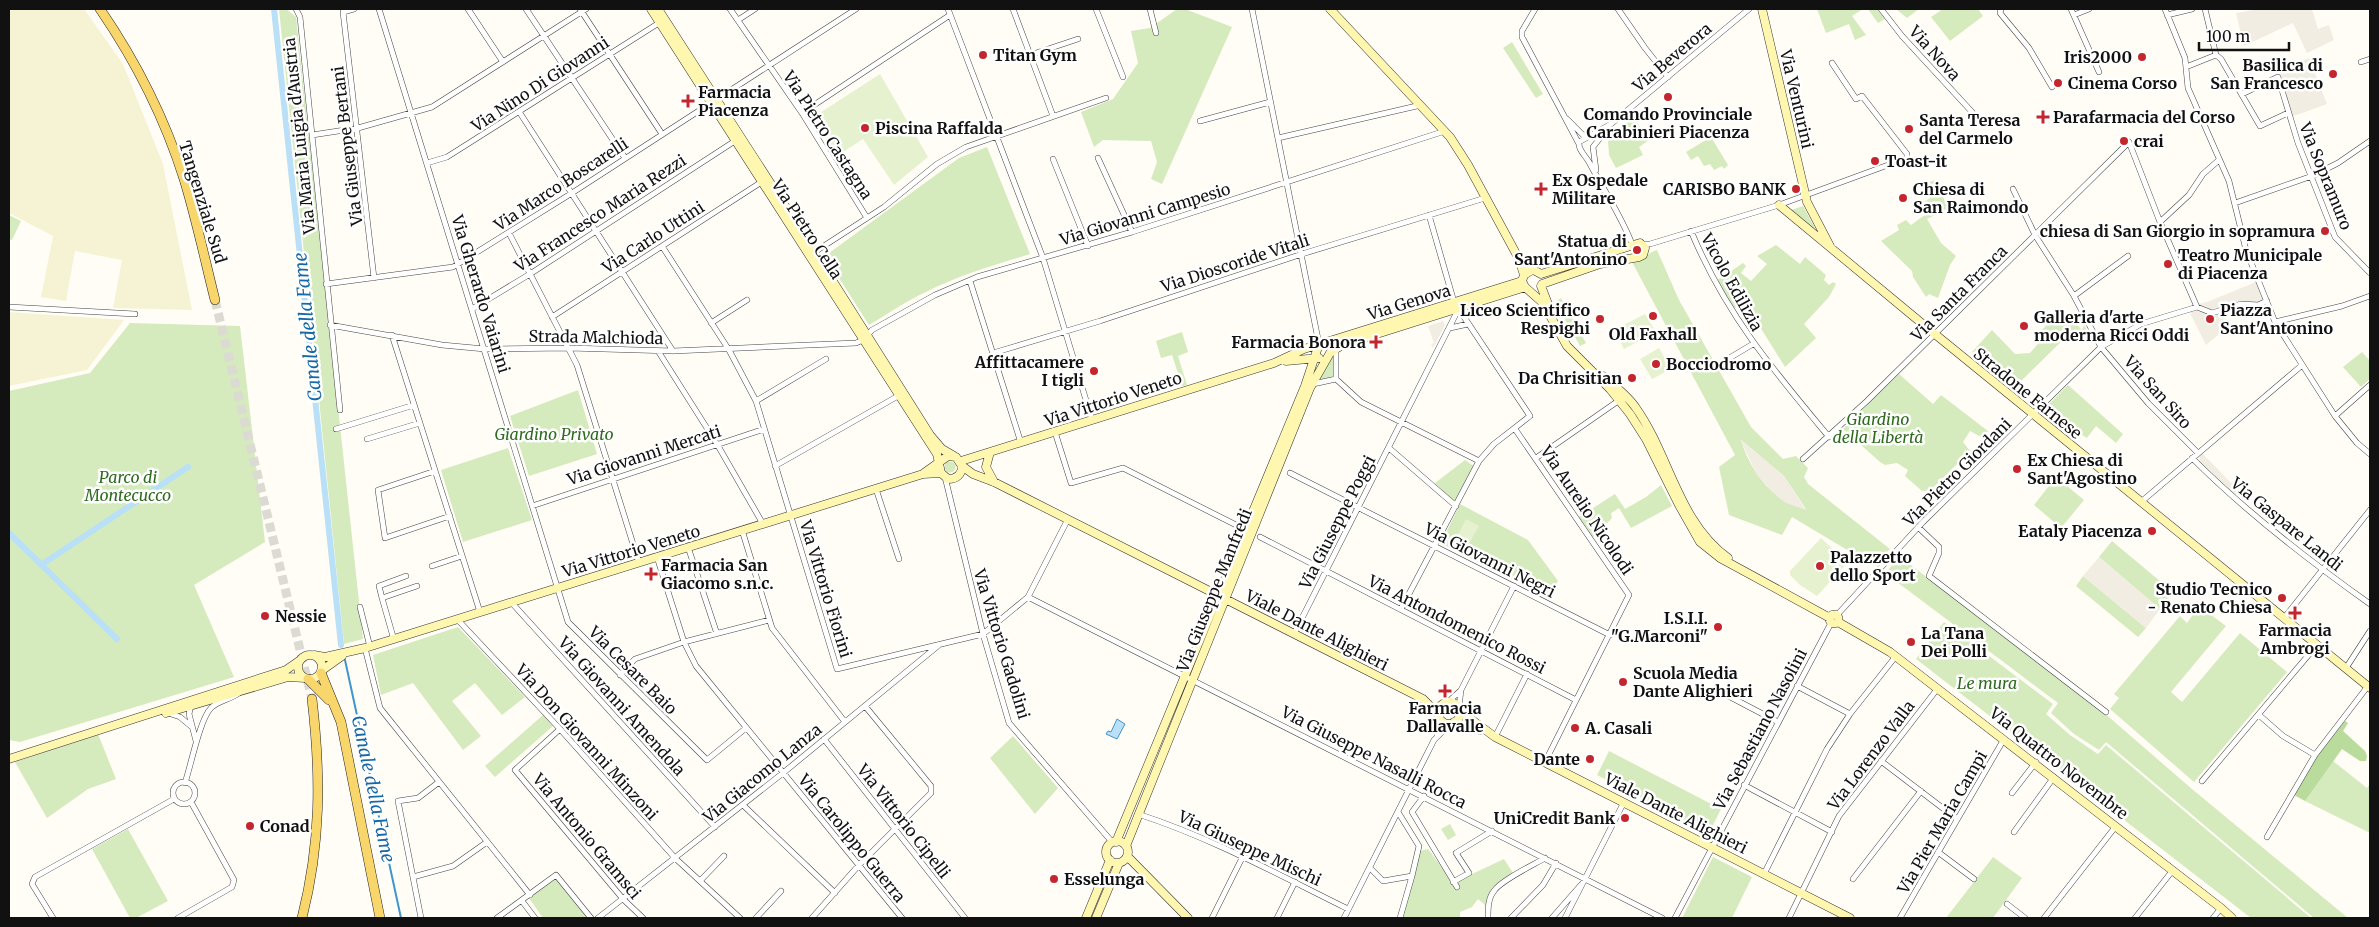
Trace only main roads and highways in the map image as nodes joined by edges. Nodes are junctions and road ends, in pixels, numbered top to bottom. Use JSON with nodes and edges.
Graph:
{"nodes":[{"id":1,"x":100,"y":9,"type":"edge"},
{"id":2,"x":651,"y":9,"type":"edge"},
{"id":3,"x":658,"y":9,"type":"edge"},
{"id":4,"x":1330,"y":9,"type":"edge"},
{"id":5,"x":1762,"y":9,"type":"edge"},
{"id":6,"x":662,"y":21,"type":"junction"},
{"id":7,"x":1806,"y":196,"type":"joint"},
{"id":8,"x":1779,"y":205,"type":"road end"},
{"id":9,"x":1820,"y":227,"type":"junction"},
{"id":10,"x":1808,"y":230,"type":"junction"},
{"id":11,"x":1640,"y":245,"type":"junction"},
{"id":12,"x":1832,"y":250,"type":"junction"},
{"id":13,"x":1637,"y":257,"type":"junction"},
{"id":14,"x":1519,"y":260,"type":"junction"},
{"id":15,"x":1532,"y":270,"type":"junction"},
{"id":16,"x":1541,"y":274,"type":"junction"},
{"id":17,"x":1556,"y":279,"type":"junction"},
{"id":18,"x":1526,"y":283,"type":"junction"},
{"id":19,"x":1542,"y":285,"type":"junction"},
{"id":20,"x":215,"y":300,"type":"tunnel mouth"},
{"id":21,"x":1547,"y":302,"type":"junction"},
{"id":22,"x":1456,"y":305,"type":"junction"},
{"id":23,"x":865,"y":337,"type":"junction"},
{"id":24,"x":1319,"y":344,"type":"junction"},
{"id":25,"x":1324,"y":354,"type":"junction"},
{"id":26,"x":1296,"y":359,"type":"junction"},
{"id":27,"x":1274,"y":363,"type":"junction"},
{"id":28,"x":1308,"y":376,"type":"junction"},
{"id":29,"x":1622,"y":398,"type":"junction"},
{"id":30,"x":1630,"y":414,"type":"junction"},
{"id":31,"x":1652,"y":435,"type":"junction"},
{"id":32,"x":990,"y":452,"type":"junction"},
{"id":33,"x":959,"y":461,"type":"junction"},
{"id":34,"x":940,"y":464,"type":"junction"},
{"id":35,"x":1668,"y":470,"type":"junction"},
{"id":36,"x":923,"y":474,"type":"junction"},
{"id":37,"x":973,"y":474,"type":"junction"},
{"id":38,"x":943,"y":475,"type":"junction"},
{"id":39,"x":958,"y":476,"type":"junction"},
{"id":40,"x":994,"y":482,"type":"junction"},
{"id":41,"x":1672,"y":492,"type":"junction"},
{"id":42,"x":1678,"y":505,"type":"junction"},
{"id":43,"x":1248,"y":531,"type":"junction"},
{"id":44,"x":1708,"y":540,"type":"junction"},
{"id":45,"x":1746,"y":571,"type":"junction"},
{"id":46,"x":1221,"y":596,"type":"junction"},
{"id":47,"x":314,"y":655,"type":"junction"},
{"id":48,"x":335,"y":657,"type":"junction"},
{"id":49,"x":299,"y":662,"type":"junction"},
{"id":50,"x":321,"y":672,"type":"junction"},
{"id":51,"x":307,"y":678,"type":"junction"},
{"id":52,"x":2369,"y":687,"type":"edge"},
{"id":53,"x":312,"y":699,"type":"tunnel mouth"},
{"id":54,"x":1423,"y":699,"type":"junction"},
{"id":55,"x":1446,"y":703,"type":"junction"},
{"id":56,"x":334,"y":706,"type":"junction"},
{"id":57,"x":1459,"y":709,"type":"junction"},
{"id":58,"x":1440,"y":717,"type":"junction"},
{"id":59,"x":125,"y":722,"type":"junction"},
{"id":60,"x":1453,"y":723,"type":"junction"},
{"id":61,"x":1492,"y":735,"type":"junction"},
{"id":62,"x":9,"y":758,"type":"edge"},
{"id":63,"x":1114,"y":842,"type":"junction"},
{"id":64,"x":1126,"y":846,"type":"junction"},
{"id":65,"x":1127,"y":856,"type":"junction"},
{"id":66,"x":1110,"y":860,"type":"junction"},
{"id":67,"x":1119,"y":863,"type":"junction"},
{"id":68,"x":304,"y":918,"type":"edge"},
{"id":69,"x":380,"y":918,"type":"edge"},
{"id":70,"x":1086,"y":918,"type":"edge"},
{"id":71,"x":1096,"y":918,"type":"edge"},
{"id":72,"x":1188,"y":918,"type":"edge"},
{"id":73,"x":1850,"y":918,"type":"edge"},
{"id":74,"x":2232,"y":918,"type":"edge"}],
"edges":[{"from":1,"to":20,"type":"main road","name":"Tangenziale Sud"},
{"from":2,"to":6,"type":"main road","name":"Via Pietro Cella"},
{"from":3,"to":6,"type":"main road","name":"Via Pietro Cella"},
{"from":4,"to":14,"type":"main road"},
{"from":5,"to":7,"type":"main road","name":"Via Venturini"},
{"from":6,"to":23,"type":"main road","name":"Via Pietro Cella"},
{"from":7,"to":9,"type":"main road","name":"Stradone Farnese"},
{"from":8,"to":10,"type":"main road","name":"Stradone Farnese"},
{"from":9,"to":10,"type":"main road"},
{"from":9,"to":12,"type":"main road","name":"Stradone Farnese"},
{"from":10,"to":12,"type":"main road","name":"Stradone Farnese"},
{"from":11,"to":13,"type":"main road"},
{"from":11,"to":13,"type":"main road"},
{"from":11,"to":16,"type":"main road"},
{"from":12,"to":52,"type":"main road","name":"Stradone Farnese"},
{"from":13,"to":17,"type":"main road"},
{"from":14,"to":15,"type":"main road"},
{"from":14,"to":18,"type":"main road"},
{"from":15,"to":16,"type":"main road"},
{"from":15,"to":18,"type":"main road"},
{"from":16,"to":19,"type":"main road","name":"Via Quattro Novembre"},
{"from":17,"to":19,"type":"main road"},
{"from":17,"to":21,"type":"main road"},
{"from":18,"to":19,"type":"main road"},
{"from":18,"to":22,"type":"main road","name":"Via Genova"},
{"from":18,"to":29,"type":"main road","name":"Via Quattro Novembre"},
{"from":19,"to":21,"type":"main road","name":"Via Quattro Novembre"},
{"from":21,"to":29,"type":"main road","name":"Via Quattro Novembre"},
{"from":22,"to":24,"type":"main road","name":"Via Genova"},
{"from":22,"to":25,"type":"main road","name":"Via Genova"},
{"from":23,"to":33,"type":"main road","name":"Via Pietro Cella"},
{"from":23,"to":34,"type":"main road","name":"Via Pietro Cella"},
{"from":24,"to":25,"type":"main road"},
{"from":24,"to":27,"type":"main road","name":"Via Vittorio Veneto"},
{"from":25,"to":26,"type":"main road","name":"Via Genova"},
{"from":25,"to":28,"type":"main road"},
{"from":25,"to":43,"type":"main road","name":"Via Giuseppe Manfredi"},
{"from":26,"to":27,"type":"main road","name":"Via Vittorio Veneto"},
{"from":26,"to":28,"type":"main road"},
{"from":27,"to":32,"type":"main road","name":"Via Vittorio Veneto"},
{"from":28,"to":43,"type":"main road","name":"Via Giuseppe Manfredi"},
{"from":29,"to":30,"type":"main road","name":"Via Quattro Novembre"},
{"from":29,"to":31,"type":"main road","name":"Via Quattro Novembre"},
{"from":30,"to":31,"type":"main road"},
{"from":30,"to":41,"type":"main road","name":"Via Quattro Novembre"},
{"from":31,"to":35,"type":"main road","name":"Via Quattro Novembre"},
{"from":32,"to":33,"type":"main road","name":"Via Vittorio Veneto"},
{"from":32,"to":40,"type":"main road"},
{"from":33,"to":34,"type":"main road"},
{"from":33,"to":37,"type":"main road","name":"Via Pietro Cella"},
{"from":33,"to":39,"type":"main road"},
{"from":34,"to":36,"type":"main road","name":"Via Vittorio Veneto"},
{"from":34,"to":38,"type":"main road"},
{"from":35,"to":41,"type":"main road"},
{"from":35,"to":44,"type":"main road","name":"Via Quattro Novembre"},
{"from":36,"to":38,"type":"main road","name":"Via Vittorio Veneto"},
{"from":36,"to":48,"type":"main road","name":"Via Vittorio Veneto"},
{"from":37,"to":39,"type":"main road"},
{"from":37,"to":40,"type":"main road","name":"Viale Dante Alighieri"},
{"from":38,"to":39,"type":"main road"},
{"from":40,"to":46,"type":"main road","name":"Viale Dante Alighieri"},
{"from":41,"to":42,"type":"main road","name":"Via Quattro Novembre"},
{"from":42,"to":44,"type":"main road"},
{"from":42,"to":45,"type":"main road","name":"Via Quattro Novembre"},
{"from":43,"to":46,"type":"main road","name":"Via Giuseppe Manfredi"},
{"from":44,"to":45,"type":"main road","name":"Via Quattro Novembre"},
{"from":45,"to":74,"type":"main road","name":"Via Quattro Novembre"},
{"from":46,"to":54,"type":"main road","name":"Viale Dante Alighieri"},
{"from":46,"to":63,"type":"main road","name":"Via Giuseppe Manfredi"},
{"from":46,"to":64,"type":"main road","name":"Via Giuseppe Manfredi"},
{"from":47,"to":48,"type":"main road"},
{"from":47,"to":49,"type":"main road"},
{"from":47,"to":50,"type":"main road"},
{"from":48,"to":50,"type":"main road"},
{"from":49,"to":51,"type":"main road"},
{"from":49,"to":59,"type":"main road"},
{"from":50,"to":51,"type":"main road"},
{"from":50,"to":56,"type":"main road"},
{"from":51,"to":56,"type":"main road"},
{"from":51,"to":59,"type":"main road"},
{"from":53,"to":68,"type":"main road"},
{"from":54,"to":55,"type":"main road","name":"Viale Dante Alighieri"},
{"from":54,"to":58,"type":"main road","name":"Viale Dante Alighieri"},
{"from":55,"to":57,"type":"main road"},
{"from":55,"to":58,"type":"main road"},
{"from":56,"to":69,"type":"main road"},
{"from":57,"to":60,"type":"main road"},
{"from":57,"to":61,"type":"main road","name":"Viale Dante Alighieri"},
{"from":58,"to":60,"type":"main road"},
{"from":59,"to":62,"type":"main road"},
{"from":60,"to":61,"type":"main road","name":"Viale Dante Alighieri"},
{"from":61,"to":73,"type":"main road","name":"Viale Dante Alighieri"},
{"from":63,"to":64,"type":"main road"},
{"from":63,"to":66,"type":"main road"},
{"from":64,"to":65,"type":"main road"},
{"from":65,"to":67,"type":"main road"},
{"from":65,"to":72,"type":"main road"},
{"from":66,"to":67,"type":"main road"},
{"from":66,"to":70,"type":"main road"},
{"from":67,"to":71,"type":"main road"}]}
